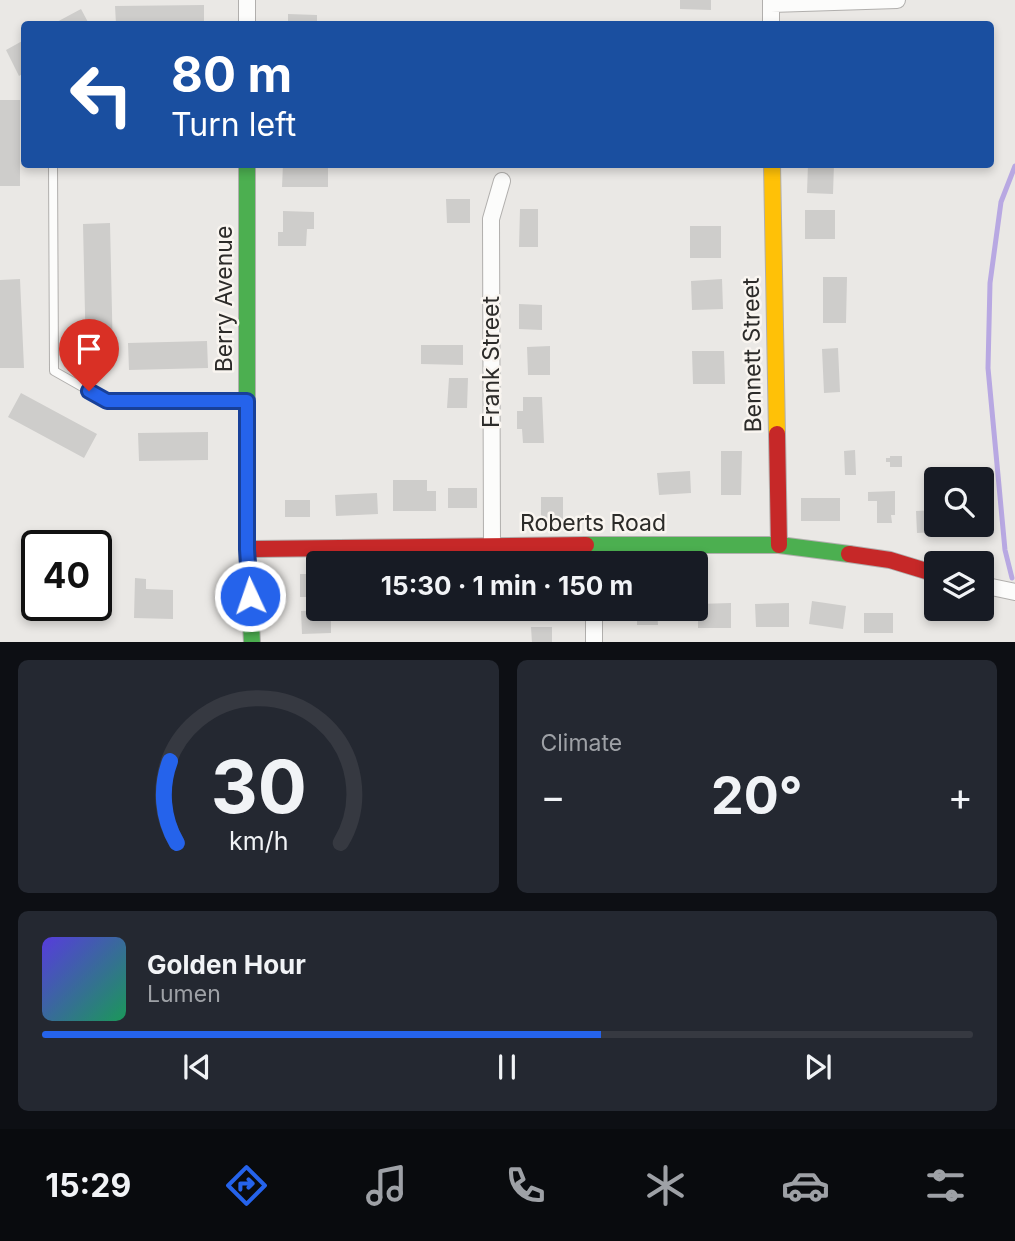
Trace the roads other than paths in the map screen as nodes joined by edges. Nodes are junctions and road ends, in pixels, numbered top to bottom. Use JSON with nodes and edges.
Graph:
{"nodes":[{"id":1,"x":247,"y":0,"type":"edge"},
{"id":2,"x":897,"y":0,"type":"edge"},
{"id":3,"x":771,"y":2,"type":"edge"},
{"id":4,"x":247,"y":21,"type":"edge"},
{"id":5,"x":771,"y":21,"type":"edge"},
{"id":6,"x":53,"y":168,"type":"edge"},
{"id":7,"x":247,"y":168,"type":"edge"},
{"id":8,"x":772,"y":168,"type":"edge"},
{"id":9,"x":502,"y":181,"type":"dead end"},
{"id":10,"x":247,"y":401,"type":"junction"},
{"id":11,"x":492,"y":545,"type":"junction"},
{"id":12,"x":779,"y":545,"type":"junction"},
{"id":13,"x":592,"y":546,"type":"junction"},
{"id":14,"x":247,"y":549,"type":"junction"},
{"id":15,"x":592,"y":551,"type":"edge"},
{"id":16,"x":924,"y":570,"type":"edge"},
{"id":17,"x":994,"y":588,"type":"edge"},
{"id":18,"x":1015,"y":592,"type":"edge"},
{"id":19,"x":594,"y":621,"type":"edge"},
{"id":20,"x":252,"y":642,"type":"edge"},
{"id":21,"x":594,"y":642,"type":"edge"}],
"edges":[{"from":1,"to":4,"type":"street"},
{"from":2,"to":3,"type":"street"},
{"from":3,"to":5,"type":"street"},
{"from":6,"to":10,"type":"lane"},
{"from":7,"to":10,"type":"street","name":"Berry Avenue"},
{"from":8,"to":12,"type":"street","name":"Bennett Street"},
{"from":9,"to":11,"type":"street","name":"Frank Street"},
{"from":10,"to":14,"type":"street","name":"Berry Avenue"},
{"from":11,"to":13,"type":"street","name":"Roberts Road"},
{"from":11,"to":14,"type":"street","name":"Roberts Road"},
{"from":12,"to":13,"type":"street","name":"Roberts Road"},
{"from":12,"to":16,"type":"street","name":"Roberts Road"},
{"from":13,"to":15,"type":"street"},
{"from":14,"to":20,"type":"street","name":"Berry Avenue"},
{"from":17,"to":18,"type":"street"},
{"from":19,"to":21,"type":"street"}]}
